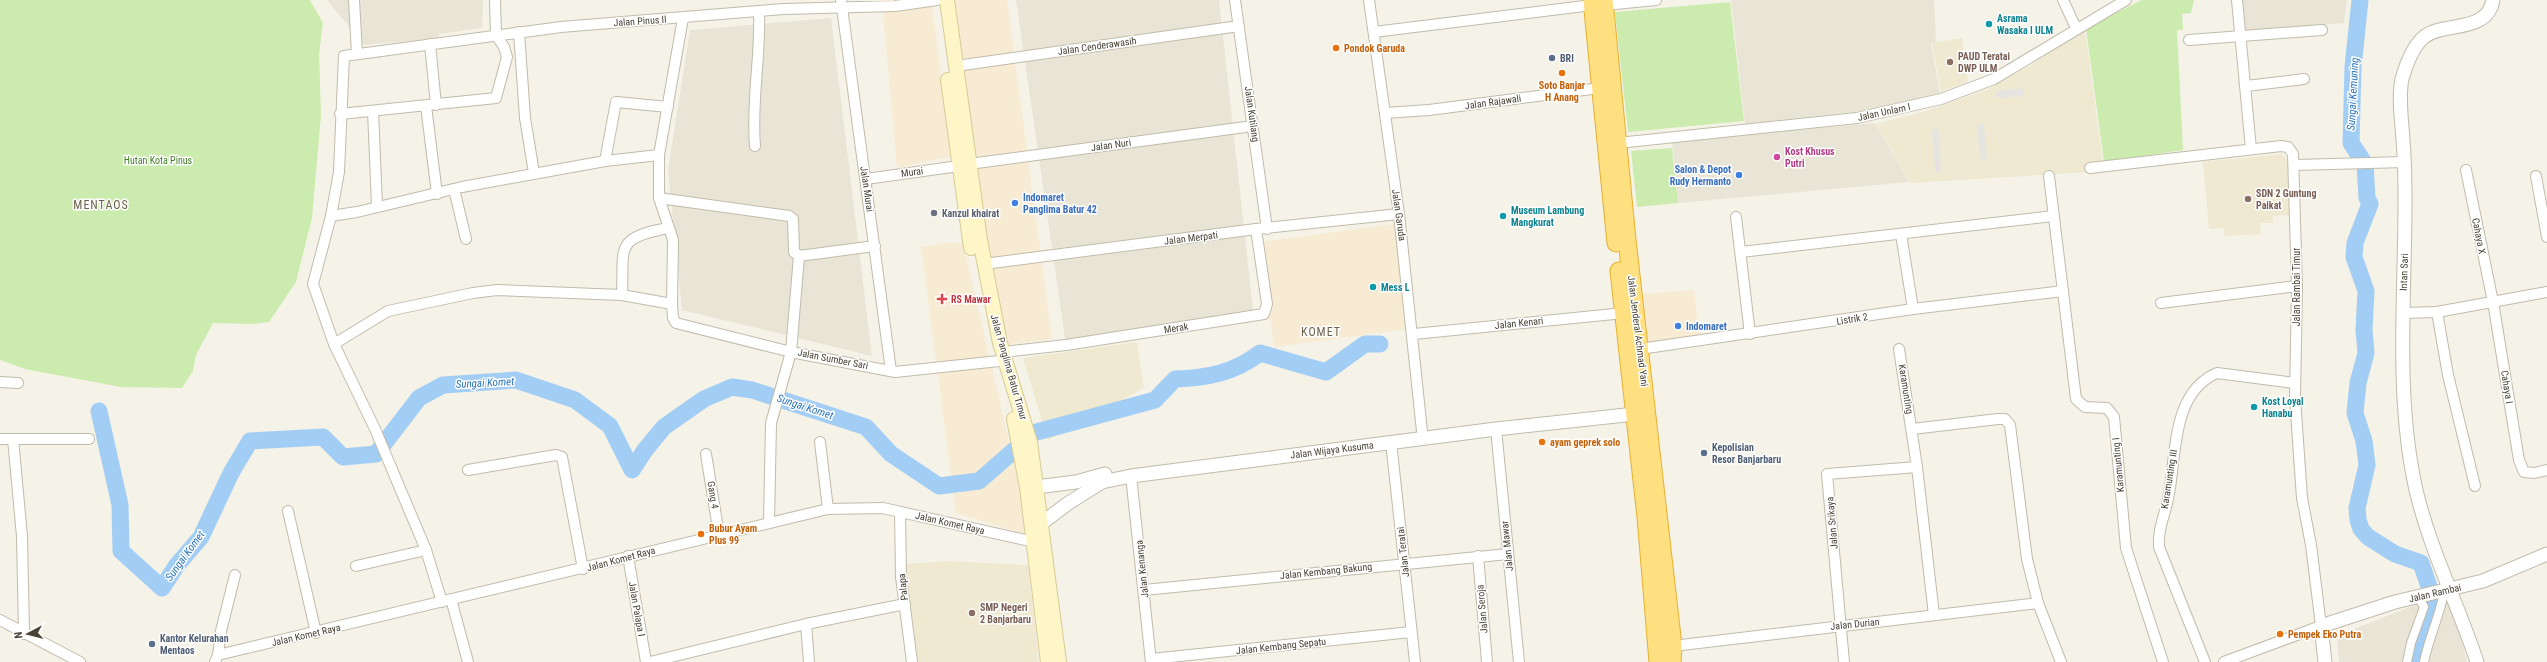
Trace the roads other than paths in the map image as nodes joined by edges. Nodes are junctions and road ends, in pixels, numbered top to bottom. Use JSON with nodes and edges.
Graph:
{"nodes":[{"id":1,"x":354,"y":0,"type":"edge"},
{"id":2,"x":495,"y":0,"type":"edge"},
{"id":3,"x":937,"y":0,"type":"edge"},
{"id":4,"x":947,"y":0,"type":"edge"},
{"id":5,"x":1234,"y":0,"type":"edge"},
{"id":6,"x":1369,"y":0,"type":"edge"},
{"id":7,"x":1656,"y":0,"type":"edge"},
{"id":8,"x":2063,"y":0,"type":"edge"},
{"id":9,"x":2126,"y":0,"type":"edge"},
{"id":10,"x":2237,"y":0,"type":"edge"},
{"id":11,"x":2493,"y":0,"type":"edge"},
{"id":12,"x":1598,"y":3,"type":"edge"},
{"id":13,"x":841,"y":4,"type":"edge"},
{"id":14,"x":759,"y":12,"type":"junction"},
{"id":15,"x":684,"y":18,"type":"junction"},
{"id":16,"x":1238,"y":26,"type":"junction"},
{"id":17,"x":2076,"y":28,"type":"junction"},
{"id":18,"x":2322,"y":30,"type":"dead end"},
{"id":19,"x":520,"y":32,"type":"junction"},
{"id":20,"x":1374,"y":32,"type":"junction"},
{"id":21,"x":496,"y":35,"type":"junction"},
{"id":22,"x":2240,"y":37,"type":"junction"},
{"id":23,"x":2189,"y":40,"type":"dead end"},
{"id":24,"x":430,"y":44,"type":"junction"},
{"id":25,"x":357,"y":54,"type":"junction"},
{"id":26,"x":956,"y":66,"type":"junction"},
{"id":27,"x":2304,"y":80,"type":"dead end"},
{"id":28,"x":2246,"y":86,"type":"junction"},
{"id":29,"x":1600,"y":88,"type":"junction"},
{"id":30,"x":955,"y":98,"type":"junction"},
{"id":31,"x":431,"y":105,"type":"junction"},
{"id":32,"x":668,"y":107,"type":"junction"},
{"id":33,"x":373,"y":111,"type":"junction"},
{"id":34,"x":1385,"y":113,"type":"junction"},
{"id":35,"x":340,"y":114,"type":"junction"},
{"id":36,"x":1254,"y":126,"type":"junction"},
{"id":37,"x":1618,"y":143,"type":"junction"},
{"id":38,"x":755,"y":146,"type":"dead end"},
{"id":39,"x":2251,"y":149,"type":"junction"},
{"id":40,"x":659,"y":156,"type":"junction"},
{"id":41,"x":605,"y":161,"type":"junction"},
{"id":42,"x":2405,"y":162,"type":"junction"},
{"id":43,"x":964,"y":165,"type":"junction"},
{"id":44,"x":2295,"y":165,"type":"junction"},
{"id":45,"x":2090,"y":168,"type":"dead end"},
{"id":46,"x":2466,"y":170,"type":"dead end"},
{"id":47,"x":534,"y":173,"type":"junction"},
{"id":48,"x":2049,"y":176,"type":"dead end"},
{"id":49,"x":2536,"y":176,"type":"dead end"},
{"id":50,"x":1615,"y":178,"type":"junction"},
{"id":51,"x":866,"y":179,"type":"junction"},
{"id":52,"x":454,"y":189,"type":"junction"},
{"id":53,"x":437,"y":194,"type":"junction"},
{"id":54,"x":659,"y":198,"type":"junction"},
{"id":55,"x":378,"y":206,"type":"junction"},
{"id":56,"x":1399,"y":214,"type":"junction"},
{"id":57,"x":331,"y":216,"type":"junction"},
{"id":58,"x":2053,"y":216,"type":"junction"},
{"id":59,"x":1736,"y":218,"type":"dead end"},
{"id":60,"x":668,"y":228,"type":"junction"},
{"id":61,"x":1256,"y":229,"type":"junction"},
{"id":62,"x":1267,"y":229,"type":"junction"},
{"id":63,"x":1901,"y":234,"type":"junction"},
{"id":64,"x":2547,"y":237,"type":"edge"},
{"id":65,"x":466,"y":239,"type":"dead end"},
{"id":66,"x":1622,"y":241,"type":"junction"},
{"id":67,"x":875,"y":246,"type":"junction"},
{"id":68,"x":1741,"y":252,"type":"junction"},
{"id":69,"x":799,"y":256,"type":"junction"},
{"id":70,"x":984,"y":264,"type":"junction"},
{"id":71,"x":2297,"y":286,"type":"junction"},
{"id":72,"x":2064,"y":291,"type":"junction"},
{"id":73,"x":2547,"y":292,"type":"edge"},
{"id":74,"x":622,"y":295,"type":"junction"},
{"id":75,"x":2492,"y":302,"type":"junction"},
{"id":76,"x":2161,"y":303,"type":"dead end"},
{"id":77,"x":672,"y":304,"type":"junction"},
{"id":78,"x":1913,"y":309,"type":"junction"},
{"id":79,"x":2437,"y":312,"type":"junction"},
{"id":80,"x":1624,"y":313,"type":"junction"},
{"id":81,"x":2402,"y":313,"type":"junction"},
{"id":82,"x":1414,"y":334,"type":"junction"},
{"id":83,"x":1750,"y":334,"type":"junction"},
{"id":84,"x":334,"y":344,"type":"junction"},
{"id":85,"x":1640,"y":349,"type":"junction"},
{"id":86,"x":1899,"y":349,"type":"dead end"},
{"id":87,"x":791,"y":352,"type":"junction"},
{"id":88,"x":1001,"y":356,"type":"junction"},
{"id":89,"x":891,"y":371,"type":"junction"},
{"id":90,"x":0,"y":382,"type":"edge"},
{"id":91,"x":18,"y":383,"type":"dead end"},
{"id":92,"x":2295,"y":383,"type":"junction"},
{"id":93,"x":1634,"y":411,"type":"junction"},
{"id":94,"x":1565,"y":418,"type":"junction"},
{"id":95,"x":1496,"y":429,"type":"junction"},
{"id":96,"x":1912,"y":429,"type":"junction"},
{"id":97,"x":1422,"y":431,"type":"junction"},
{"id":98,"x":0,"y":439,"type":"edge"},
{"id":99,"x":13,"y":439,"type":"junction"},
{"id":100,"x":88,"y":439,"type":"dead end"},
{"id":101,"x":820,"y":442,"type":"dead end"},
{"id":102,"x":1391,"y":442,"type":"junction"},
{"id":103,"x":706,"y":454,"type":"dead end"},
{"id":104,"x":1269,"y":454,"type":"junction"},
{"id":105,"x":1917,"y":467,"type":"junction"},
{"id":106,"x":468,"y":470,"type":"dead end"},
{"id":107,"x":2547,"y":470,"type":"edge"},
{"id":108,"x":1131,"y":476,"type":"junction"},
{"id":109,"x":1036,"y":486,"type":"junction"},
{"id":110,"x":2475,"y":486,"type":"dead end"},
{"id":111,"x":828,"y":509,"type":"junction"},
{"id":112,"x":288,"y":511,"type":"dead end"},
{"id":113,"x":900,"y":512,"type":"junction"},
{"id":114,"x":1653,"y":517,"type":"junction"},
{"id":115,"x":769,"y":522,"type":"junction"},
{"id":116,"x":1042,"y":523,"type":"junction"},
{"id":117,"x":719,"y":535,"type":"junction"},
{"id":118,"x":1034,"y":542,"type":"junction"},
{"id":119,"x":426,"y":550,"type":"junction"},
{"id":120,"x":1508,"y":554,"type":"junction"},
{"id":121,"x":2547,"y":554,"type":"edge"},
{"id":122,"x":628,"y":556,"type":"junction"},
{"id":123,"x":1478,"y":556,"type":"junction"},
{"id":124,"x":1404,"y":563,"type":"junction"},
{"id":125,"x":356,"y":566,"type":"dead end"},
{"id":126,"x":583,"y":569,"type":"junction"},
{"id":127,"x":235,"y":575,"type":"dead end"},
{"id":128,"x":1144,"y":590,"type":"junction"},
{"id":129,"x":2444,"y":592,"type":"junction"},
{"id":130,"x":2422,"y":597,"type":"junction"},
{"id":131,"x":446,"y":600,"type":"junction"},
{"id":132,"x":2038,"y":603,"type":"junction"},
{"id":133,"x":905,"y":604,"type":"junction"},
{"id":134,"x":1934,"y":615,"type":"junction"},
{"id":135,"x":0,"y":620,"type":"edge"},
{"id":136,"x":806,"y":624,"type":"junction"},
{"id":137,"x":1841,"y":625,"type":"junction"},
{"id":138,"x":2321,"y":626,"type":"junction"},
{"id":139,"x":1411,"y":632,"type":"junction"},
{"id":140,"x":316,"y":633,"type":"junction"},
{"id":141,"x":24,"y":634,"type":"junction"},
{"id":142,"x":1666,"y":656,"type":"edge"},
{"id":143,"x":217,"y":659,"type":"edge"},
{"id":144,"x":1151,"y":661,"type":"edge"},
{"id":145,"x":80,"y":662,"type":"edge"},
{"id":146,"x":468,"y":662,"type":"edge"},
{"id":147,"x":646,"y":662,"type":"edge"},
{"id":148,"x":650,"y":662,"type":"edge"},
{"id":149,"x":809,"y":662,"type":"edge"},
{"id":150,"x":912,"y":662,"type":"edge"},
{"id":151,"x":1048,"y":662,"type":"edge"},
{"id":152,"x":1059,"y":662,"type":"edge"},
{"id":153,"x":1415,"y":662,"type":"edge"},
{"id":154,"x":1487,"y":662,"type":"edge"},
{"id":155,"x":1519,"y":662,"type":"edge"},
{"id":156,"x":1844,"y":662,"type":"edge"},
{"id":157,"x":2060,"y":662,"type":"edge"},
{"id":158,"x":2163,"y":662,"type":"edge"},
{"id":159,"x":2205,"y":662,"type":"edge"},
{"id":160,"x":2224,"y":662,"type":"edge"},
{"id":161,"x":2324,"y":662,"type":"edge"},
{"id":162,"x":2407,"y":662,"type":"edge"},
{"id":163,"x":2424,"y":662,"type":"edge"},
{"id":164,"x":2477,"y":662,"type":"edge"}],
"edges":[{"from":1,"to":25,"type":"street"},
{"from":2,"to":21,"type":"street"},
{"from":3,"to":13,"type":"street","name":"Jalan Pinus II"},
{"from":3,"to":30,"type":"main road","name":"Jalan Panglima Batur Timur"},
{"from":4,"to":26,"type":"main road","name":"Jalan Panglima Batur Timur"},
{"from":5,"to":16,"type":"street","name":"Jalan Kutilang"},
{"from":6,"to":20,"type":"street","name":"Jalan Garuda"},
{"from":7,"to":12,"type":"street"},
{"from":8,"to":17,"type":"street"},
{"from":9,"to":17,"type":"street","name":"Jalan Unlam I"},
{"from":10,"to":22,"type":"street"},
{"from":11,"to":42,"type":"street","name":"Intan Sari"},
{"from":12,"to":20,"type":"street"},
{"from":12,"to":29,"type":"highway","name":"Jalan Jenderal Achmad Yani"},
{"from":12,"to":37,"type":"highway","name":"Jalan Jenderal Achmad Yani"},
{"from":13,"to":14,"type":"street","name":"Jalan Pinus II"},
{"from":13,"to":51,"type":"street","name":"Jalan Murai"},
{"from":14,"to":15,"type":"street","name":"Jalan Pinus II"},
{"from":14,"to":38,"type":"street"},
{"from":15,"to":19,"type":"street","name":"Jalan Pinus II"},
{"from":15,"to":32,"type":"street"},
{"from":16,"to":26,"type":"street","name":"Jalan Cenderawasih"},
{"from":16,"to":36,"type":"street","name":"Jalan Kutilang"},
{"from":17,"to":37,"type":"street","name":"Jalan Unlam I"},
{"from":18,"to":22,"type":"street"},
{"from":19,"to":21,"type":"street","name":"Jalan Pinus II"},
{"from":19,"to":47,"type":"street"},
{"from":20,"to":34,"type":"street","name":"Jalan Garuda"},
{"from":21,"to":24,"type":"street","name":"Jalan Pinus II"},
{"from":21,"to":31,"type":"street"},
{"from":22,"to":23,"type":"street"},
{"from":22,"to":28,"type":"street"},
{"from":24,"to":25,"type":"street","name":"Jalan Pinus II"},
{"from":24,"to":31,"type":"street"},
{"from":25,"to":35,"type":"street","name":"Jalan Pinus II"},
{"from":26,"to":30,"type":"main road","name":"Jalan Panglima Batur Timur"},
{"from":27,"to":28,"type":"street"},
{"from":28,"to":39,"type":"street"},
{"from":29,"to":34,"type":"street","name":"Jalan Rajawali"},
{"from":29,"to":50,"type":"highway","name":"Jalan Jenderal Achmad Yani"},
{"from":30,"to":43,"type":"main road","name":"Jalan Panglima Batur Timur"},
{"from":31,"to":33,"type":"street"},
{"from":31,"to":53,"type":"street"},
{"from":32,"to":40,"type":"street"},
{"from":32,"to":41,"type":"street"},
{"from":33,"to":35,"type":"street"},
{"from":33,"to":55,"type":"street"},
{"from":34,"to":56,"type":"street","name":"Jalan Garuda"},
{"from":35,"to":57,"type":"street"},
{"from":36,"to":43,"type":"street","name":"Jalan Nuri"},
{"from":36,"to":62,"type":"street","name":"Jalan Kutilang"},
{"from":37,"to":50,"type":"highway","name":"Jalan Jenderal Achmad Yani"},
{"from":39,"to":44,"type":"street","name":"Jalan Rambai Timur"},
{"from":39,"to":45,"type":"street","name":"Jalan Rambai Timur"},
{"from":40,"to":41,"type":"street"},
{"from":40,"to":54,"type":"street"},
{"from":41,"to":47,"type":"street"},
{"from":42,"to":44,"type":"street"},
{"from":42,"to":81,"type":"street","name":"Intan Sari"},
{"from":43,"to":51,"type":"street","name":"Murai"},
{"from":43,"to":70,"type":"main road","name":"Jalan Panglima Batur Timur"},
{"from":43,"to":88,"type":"main road","name":"Jalan Panglima Batur Timur"},
{"from":44,"to":71,"type":"street","name":"Jalan Rambai Timur"},
{"from":46,"to":75,"type":"street","name":"Cahaya X"},
{"from":47,"to":52,"type":"street"},
{"from":48,"to":58,"type":"street","name":"Karamunting I"},
{"from":49,"to":64,"type":"street"},
{"from":50,"to":66,"type":"highway","name":"Jalan Jenderal Achmad Yani"},
{"from":51,"to":67,"type":"street","name":"Jalan Murai"},
{"from":52,"to":53,"type":"street"},
{"from":52,"to":65,"type":"street"},
{"from":53,"to":55,"type":"street"},
{"from":54,"to":60,"type":"street"},
{"from":54,"to":69,"type":"street"},
{"from":55,"to":57,"type":"street"},
{"from":56,"to":62,"type":"street","name":"Jalan Merpati"},
{"from":56,"to":82,"type":"street","name":"Jalan Garuda"},
{"from":57,"to":84,"type":"street"},
{"from":58,"to":63,"type":"street"},
{"from":58,"to":72,"type":"street","name":"Karamunting I"},
{"from":59,"to":68,"type":"street"},
{"from":60,"to":74,"type":"street"},
{"from":60,"to":77,"type":"street"},
{"from":61,"to":62,"type":"street","name":"Jalan Merpati"},
{"from":61,"to":70,"type":"street","name":"Jalan Merpati"},
{"from":61,"to":88,"type":"street","name":"Merak"},
{"from":63,"to":68,"type":"street"},
{"from":63,"to":78,"type":"street"},
{"from":66,"to":80,"type":"highway","name":"Jalan Jenderal Achmad Yani"},
{"from":66,"to":85,"type":"highway","name":"Jalan Jenderal Achmad Yani"},
{"from":67,"to":69,"type":"street"},
{"from":67,"to":89,"type":"street","name":"Jalan Murai"},
{"from":68,"to":83,"type":"street"},
{"from":69,"to":87,"type":"street"},
{"from":70,"to":88,"type":"main road","name":"Jalan Panglima Batur Timur"},
{"from":71,"to":76,"type":"street"},
{"from":71,"to":92,"type":"street","name":"Jalan Rambai Timur"},
{"from":72,"to":78,"type":"street","name":"Listrik 2"},
{"from":72,"to":158,"type":"street","name":"Karamunting I"},
{"from":73,"to":75,"type":"street"},
{"from":74,"to":77,"type":"street"},
{"from":74,"to":84,"type":"street"},
{"from":75,"to":79,"type":"street"},
{"from":75,"to":107,"type":"street","name":"Cahaya I"},
{"from":77,"to":87,"type":"street","name":"Jalan Sumber Sari"},
{"from":78,"to":83,"type":"street","name":"Listrik 2"},
{"from":79,"to":81,"type":"street"},
{"from":79,"to":110,"type":"street"},
{"from":80,"to":82,"type":"street","name":"Jalan Kenari"},
{"from":80,"to":93,"type":"highway","name":"Jalan Jenderal Achmad Yani"},
{"from":81,"to":129,"type":"street","name":"Intan Sari"},
{"from":82,"to":97,"type":"street","name":"Jalan Garuda"},
{"from":83,"to":85,"type":"street","name":"Listrik 2"},
{"from":84,"to":119,"type":"street"},
{"from":85,"to":114,"type":"highway","name":"Jalan Jenderal Achmad Yani"},
{"from":86,"to":96,"type":"street","name":"Karamunting"},
{"from":87,"to":89,"type":"street","name":"Jalan Sumber Sari"},
{"from":87,"to":115,"type":"street"},
{"from":88,"to":89,"type":"street","name":"Jalan Sumber Sari"},
{"from":88,"to":109,"type":"main road","name":"Jalan Panglima Batur Timur"},
{"from":88,"to":118,"type":"main road","name":"Jalan Panglima Batur Timur"},
{"from":90,"to":91,"type":"street"},
{"from":92,"to":138,"type":"street","name":"Jalan Rambai Timur"},
{"from":92,"to":159,"type":"street","name":"Karamunting III"},
{"from":93,"to":94,"type":"street","name":"Jalan Wijaya Kusuma"},
{"from":93,"to":114,"type":"highway","name":"Jalan Jenderal Achmad Yani"},
{"from":94,"to":95,"type":"street","name":"Jalan Wijaya Kusuma"},
{"from":94,"to":97,"type":"street","name":"Jalan Wijaya Kusuma"},
{"from":95,"to":102,"type":"street","name":"Jalan Wijaya Kusuma"},
{"from":95,"to":120,"type":"street","name":"Jalan Mawar"},
{"from":96,"to":105,"type":"street","name":"Karamunting"},
{"from":96,"to":132,"type":"street"},
{"from":97,"to":104,"type":"street","name":"Jalan Wijaya Kusuma"},
{"from":98,"to":99,"type":"street"},
{"from":99,"to":100,"type":"street"},
{"from":99,"to":141,"type":"street"},
{"from":101,"to":111,"type":"street"},
{"from":102,"to":104,"type":"street","name":"Jalan Wijaya Kusuma"},
{"from":102,"to":124,"type":"street","name":"Jalan Teratai"},
{"from":103,"to":117,"type":"street","name":"Gang 4"},
{"from":104,"to":108,"type":"street","name":"Jalan Wijaya Kusuma"},
{"from":104,"to":109,"type":"street","name":"Jalan Wijaya Kusuma"},
{"from":105,"to":134,"type":"street","name":"Karamunting"},
{"from":105,"to":137,"type":"street","name":"Jalan Srikaya"},
{"from":106,"to":126,"type":"street"},
{"from":108,"to":116,"type":"street","name":"Jalan Wijaya Kusuma"},
{"from":108,"to":128,"type":"street","name":"Jalan Kenanga"},
{"from":109,"to":116,"type":"main road","name":"Jalan Panglima Batur Timur"},
{"from":111,"to":113,"type":"street","name":"Jalan Komet Raya"},
{"from":111,"to":115,"type":"street","name":"Jalan Komet Raya"},
{"from":112,"to":140,"type":"street"},
{"from":113,"to":118,"type":"street","name":"Jalan Komet Raya"},
{"from":113,"to":133,"type":"street","name":"Palapa"},
{"from":114,"to":142,"type":"highway","name":"Jalan Jenderal Achmad Yani"},
{"from":115,"to":117,"type":"street","name":"Jalan Komet Raya"},
{"from":116,"to":152,"type":"main road","name":"Jalan Panglima Batur Timur"},
{"from":117,"to":122,"type":"street","name":"Jalan Komet Raya"},
{"from":118,"to":151,"type":"main road","name":"Jalan Panglima Batur Timur"},
{"from":119,"to":125,"type":"street"},
{"from":119,"to":131,"type":"street"},
{"from":120,"to":123,"type":"street","name":"Jalan Kembang Bakung"},
{"from":120,"to":155,"type":"street","name":"Jalan Mawar"},
{"from":121,"to":129,"type":"street","name":"Jalan Rambai"},
{"from":122,"to":126,"type":"street","name":"Jalan Komet Raya"},
{"from":122,"to":147,"type":"street","name":"Jalan Palapa I"},
{"from":123,"to":124,"type":"street","name":"Jalan Kembang Bakung"},
{"from":123,"to":154,"type":"street","name":"Jalan Seroja"},
{"from":124,"to":128,"type":"street","name":"Jalan Kembang Bakung"},
{"from":124,"to":139,"type":"street","name":"Jalan Teratai"},
{"from":126,"to":131,"type":"street","name":"Jalan Komet Raya"},
{"from":127,"to":143,"type":"street"},
{"from":128,"to":144,"type":"street","name":"Jalan Kenanga"},
{"from":129,"to":130,"type":"street","name":"Jalan Rambai"},
{"from":129,"to":163,"type":"street"},
{"from":129,"to":164,"type":"street","name":"Intan Sari"},
{"from":130,"to":138,"type":"street","name":"Jalan Rambai"},
{"from":130,"to":162,"type":"street"},
{"from":131,"to":140,"type":"street","name":"Jalan Komet Raya"},
{"from":131,"to":146,"type":"street"},
{"from":132,"to":134,"type":"street","name":"Jalan Durian"},
{"from":132,"to":157,"type":"street"},
{"from":133,"to":136,"type":"street"},
{"from":133,"to":150,"type":"street","name":"Palapa"},
{"from":134,"to":137,"type":"street","name":"Jalan Durian"},
{"from":135,"to":141,"type":"street"},
{"from":136,"to":148,"type":"street"},
{"from":136,"to":149,"type":"street"},
{"from":137,"to":142,"type":"street","name":"Jalan Durian"},
{"from":137,"to":156,"type":"street","name":"Jalan Srikaya"},
{"from":138,"to":160,"type":"street"},
{"from":138,"to":161,"type":"street"},
{"from":139,"to":144,"type":"street","name":"Jalan Kembang Sepatu"},
{"from":139,"to":153,"type":"street","name":"Jalan Teratai"},
{"from":140,"to":143,"type":"street","name":"Jalan Komet Raya"},
{"from":141,"to":145,"type":"street"}]}
